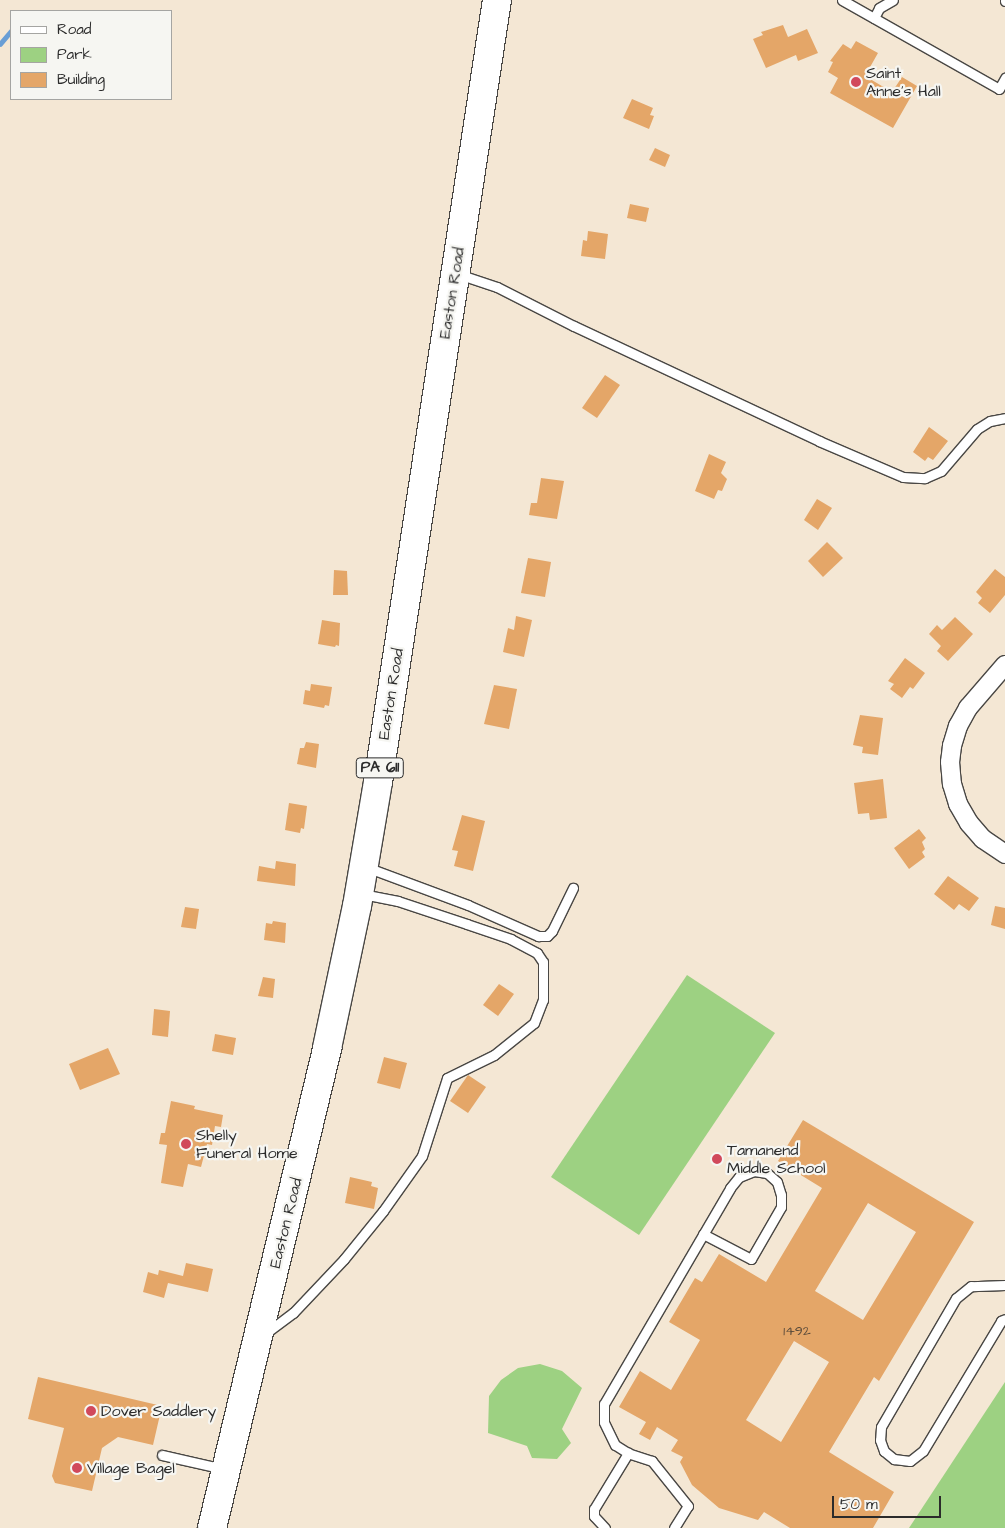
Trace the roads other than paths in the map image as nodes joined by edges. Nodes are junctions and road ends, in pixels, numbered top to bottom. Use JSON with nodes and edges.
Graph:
{"nodes":[{"id":1,"x":497,"y":0,"type":"edge"},
{"id":2,"x":842,"y":0,"type":"edge"},
{"id":3,"x":893,"y":0,"type":"edge"},
{"id":4,"x":874,"y":18,"type":"junction"},
{"id":5,"x":1005,"y":78,"type":"edge"},
{"id":6,"x":455,"y":273,"type":"junction"},
{"id":7,"x":1005,"y":418,"type":"edge"},
{"id":8,"x":1005,"y":666,"type":"edge"},
{"id":9,"x":1005,"y":854,"type":"edge"},
{"id":10,"x":364,"y":866,"type":"junction"},
{"id":11,"x":573,"y":888,"type":"dead end"},
{"id":12,"x":359,"y":893,"type":"junction"},
{"id":13,"x":703,"y":1234,"type":"junction"},
{"id":14,"x":1005,"y":1285,"type":"edge"},
{"id":15,"x":1005,"y":1319,"type":"edge"},
{"id":16,"x":257,"y":1340,"type":"junction"},
{"id":17,"x":628,"y":1452,"type":"junction"},
{"id":18,"x":162,"y":1456,"type":"dead end"},
{"id":19,"x":226,"y":1470,"type":"junction"},
{"id":20,"x":213,"y":1527,"type":"edge"},
{"id":21,"x":605,"y":1528,"type":"edge"},
{"id":22,"x":674,"y":1528,"type":"edge"}],
"edges":[{"from":1,"to":6,"type":"highway","name":"Easton Road","number":"PA 611"},
{"from":2,"to":4,"type":"lane"},
{"from":3,"to":4,"type":"lane"},
{"from":4,"to":5,"type":"lane"},
{"from":6,"to":7,"type":"lane"},
{"from":6,"to":10,"type":"highway","name":"Easton Road","number":"PA 611"},
{"from":8,"to":9,"type":"street"},
{"from":10,"to":11,"type":"lane"},
{"from":10,"to":12,"type":"highway","name":"Easton Road","number":"PA 611"},
{"from":12,"to":16,"type":"highway","name":"Easton Road","number":"PA 611"},
{"from":12,"to":16,"type":"lane"},
{"from":13,"to":13,"type":"lane"},
{"from":13,"to":17,"type":"lane"},
{"from":14,"to":15,"type":"lane"},
{"from":16,"to":19,"type":"highway","name":"Easton Road","number":"PA 611"},
{"from":17,"to":21,"type":"lane"},
{"from":17,"to":22,"type":"lane"},
{"from":18,"to":19,"type":"lane"},
{"from":19,"to":20,"type":"highway","name":"Easton Road","number":"PA 611"}]}
